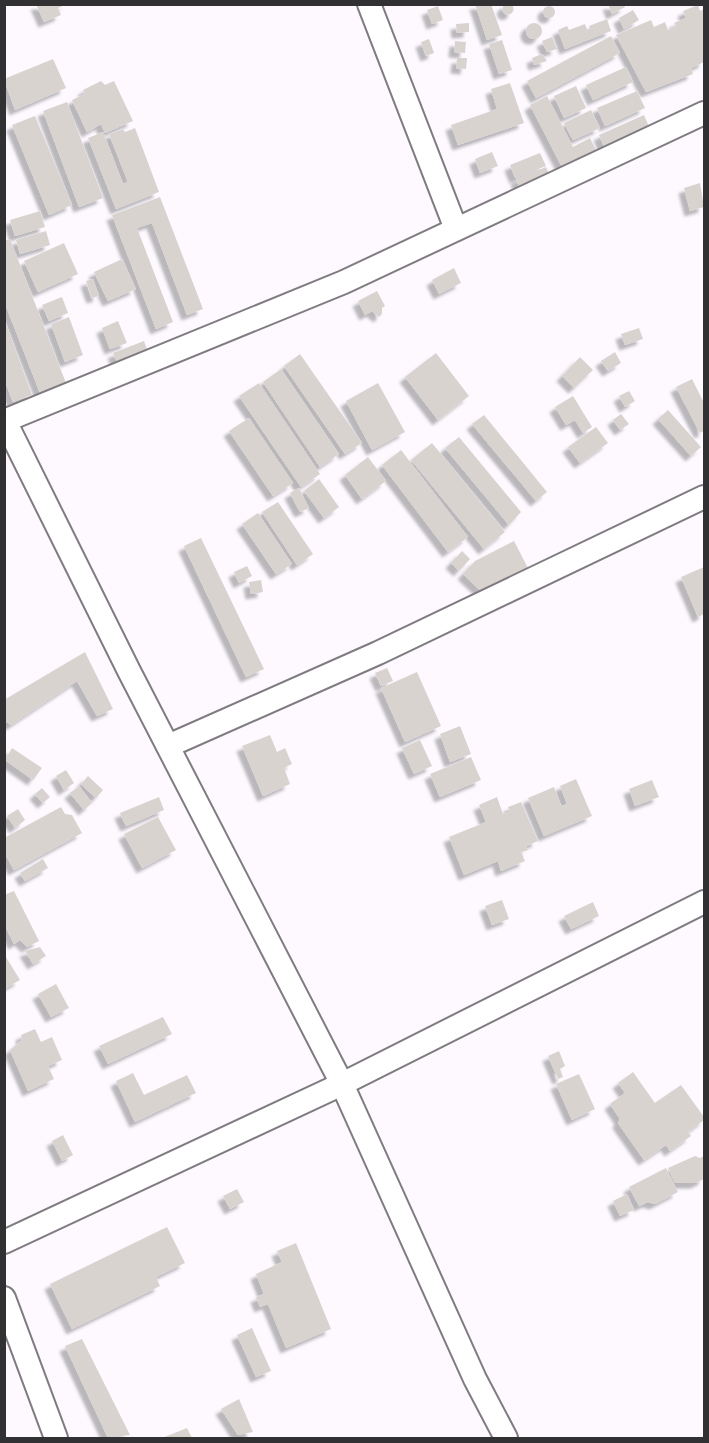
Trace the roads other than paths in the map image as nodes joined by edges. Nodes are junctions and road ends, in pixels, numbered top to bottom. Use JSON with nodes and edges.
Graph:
{"nodes":[{"id":1,"x":369,"y":4,"type":"edge"},
{"id":2,"x":705,"y":113,"type":"edge"},
{"id":3,"x":456,"y":229,"type":"junction"},
{"id":4,"x":705,"y":497,"type":"edge"},
{"id":5,"x":168,"y":746,"type":"junction"},
{"id":6,"x":704,"y":905,"type":"edge"},
{"id":7,"x":342,"y":1084,"type":"junction"},
{"id":8,"x":4,"y":1242,"type":"edge"},
{"id":9,"x":4,"y":1298,"type":"edge"},
{"id":10,"x":56,"y":1438,"type":"edge"},
{"id":11,"x":506,"y":1438,"type":"edge"}],
"edges":[{"from":1,"to":3,"type":"street"},
{"from":2,"to":3,"type":"street"},
{"from":3,"to":5,"type":"street"},
{"from":4,"to":5,"type":"street"},
{"from":5,"to":7,"type":"street"},
{"from":6,"to":7,"type":"street"},
{"from":7,"to":8,"type":"street"},
{"from":7,"to":11,"type":"street"},
{"from":9,"to":10,"type":"street"}]}
